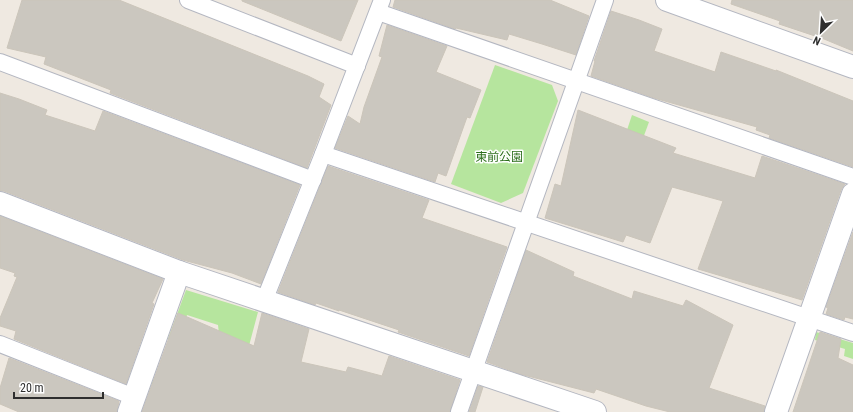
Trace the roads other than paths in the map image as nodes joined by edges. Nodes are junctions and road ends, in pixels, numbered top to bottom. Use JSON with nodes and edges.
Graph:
{"nodes":[{"id":1,"x":188,"y":0,"type":"edge"},
{"id":2,"x":605,"y":0,"type":"edge"},
{"id":3,"x":667,"y":0,"type":"edge"},
{"id":4,"x":380,"y":6,"type":"edge"},
{"id":5,"x":0,"y":62,"type":"edge"},
{"id":6,"x":357,"y":66,"type":"junction"},
{"id":7,"x":853,"y":67,"type":"edge"},
{"id":8,"x":576,"y":81,"type":"junction"},
{"id":9,"x":323,"y":154,"type":"junction"},
{"id":10,"x":853,"y":177,"type":"edge"},
{"id":11,"x":313,"y":180,"type":"junction"},
{"id":12,"x":853,"y":194,"type":"edge"},
{"id":13,"x":0,"y":203,"type":"edge"},
{"id":14,"x":526,"y":222,"type":"junction"},
{"id":15,"x":179,"y":272,"type":"junction"},
{"id":16,"x":264,"y":301,"type":"junction"},
{"id":17,"x":809,"y":318,"type":"junction"},
{"id":18,"x":853,"y":333,"type":"edge"},
{"id":19,"x":0,"y":344,"type":"edge"},
{"id":20,"x":473,"y":371,"type":"junction"},
{"id":21,"x":131,"y":405,"type":"edge"},
{"id":22,"x":459,"y":412,"type":"edge"},
{"id":23,"x":595,"y":412,"type":"edge"},
{"id":24,"x":776,"y":412,"type":"edge"}],
"edges":[{"from":1,"to":6,"type":"lane"},
{"from":2,"to":8,"type":"lane"},
{"from":3,"to":7,"type":"street"},
{"from":4,"to":6,"type":"lane"},
{"from":4,"to":8,"type":"lane"},
{"from":5,"to":11,"type":"lane"},
{"from":6,"to":9,"type":"lane"},
{"from":8,"to":10,"type":"lane"},
{"from":8,"to":14,"type":"lane"},
{"from":9,"to":11,"type":"lane"},
{"from":9,"to":14,"type":"lane"},
{"from":11,"to":16,"type":"lane"},
{"from":12,"to":17,"type":"street"},
{"from":13,"to":15,"type":"street"},
{"from":14,"to":17,"type":"lane"},
{"from":14,"to":20,"type":"lane"},
{"from":15,"to":16,"type":"street"},
{"from":15,"to":21,"type":"street"},
{"from":16,"to":20,"type":"street"},
{"from":17,"to":18,"type":"lane"},
{"from":17,"to":24,"type":"street"},
{"from":19,"to":21,"type":"lane"},
{"from":20,"to":22,"type":"lane"},
{"from":20,"to":23,"type":"street"}]}
